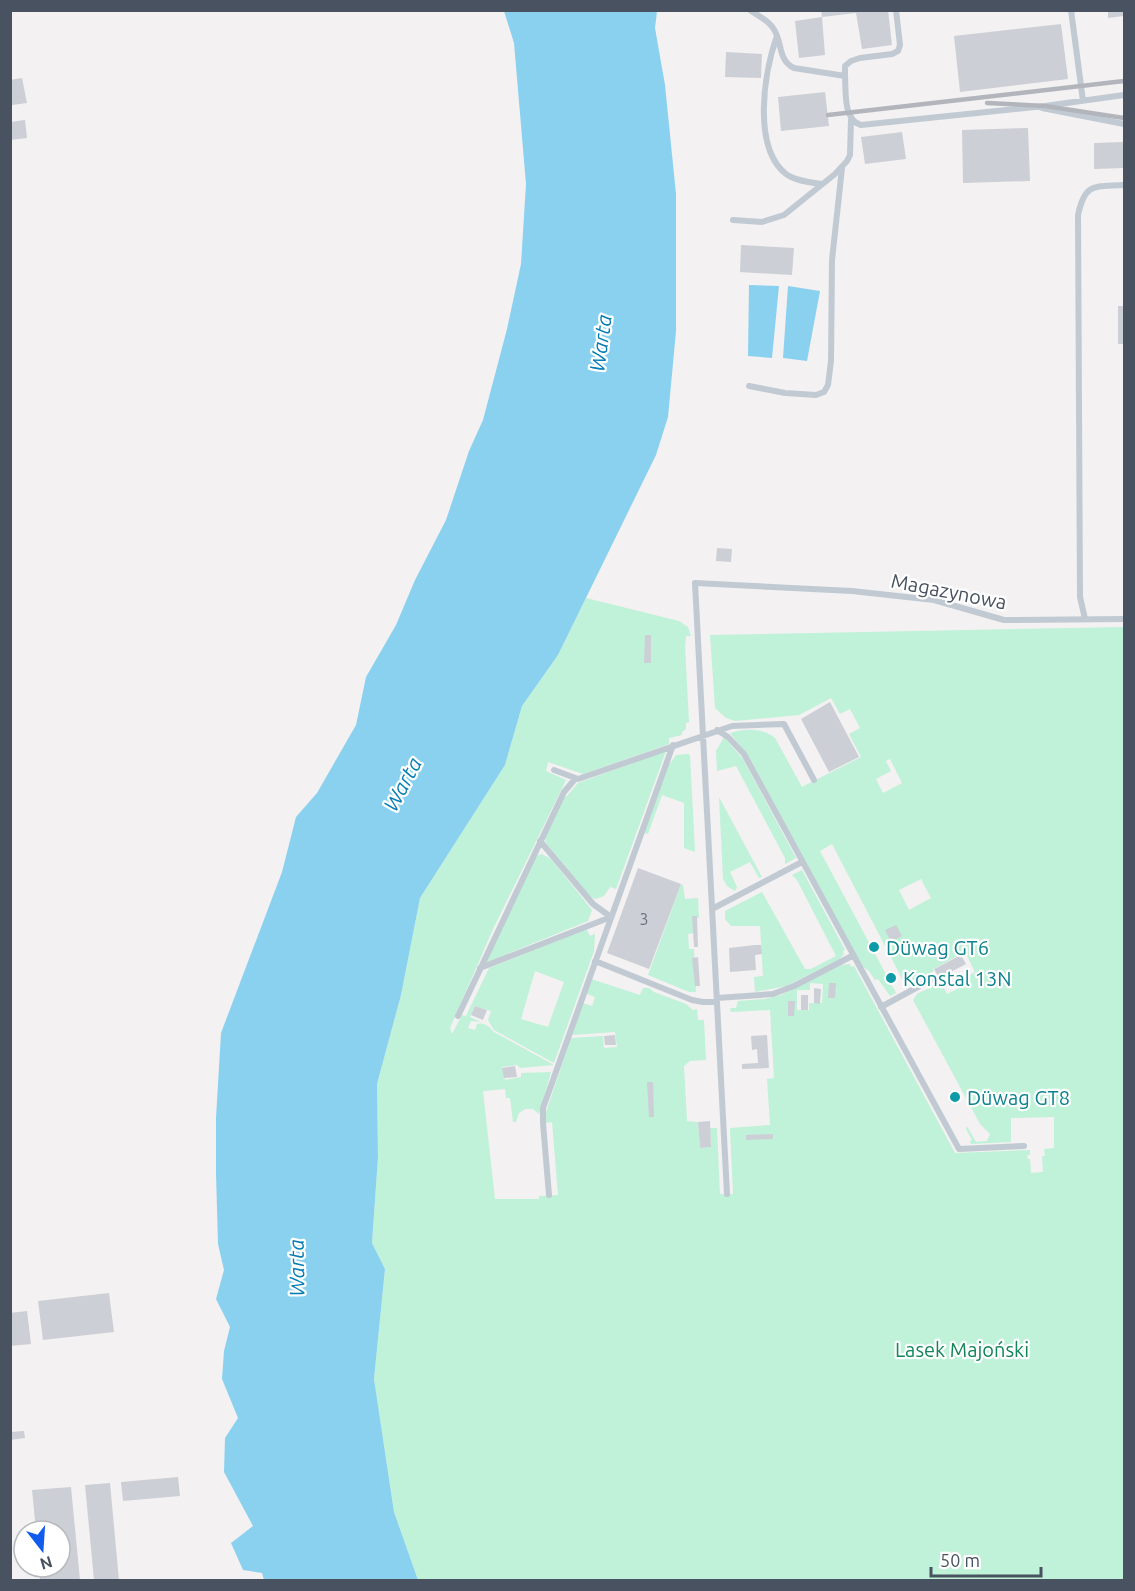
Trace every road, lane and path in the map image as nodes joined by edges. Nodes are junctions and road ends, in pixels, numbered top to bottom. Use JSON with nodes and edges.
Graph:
{"nodes":[{"id":1,"x":750,"y":10,"type":"edge"},
{"id":2,"x":896,"y":10,"type":"edge"},
{"id":3,"x":1071,"y":10,"type":"edge"},
{"id":4,"x":777,"y":35,"type":"junction"},
{"id":5,"x":845,"y":76,"type":"junction"},
{"id":6,"x":1125,"y":94,"type":"edge"},
{"id":7,"x":1083,"y":101,"type":"junction"},
{"id":8,"x":1035,"y":107,"type":"junction"},
{"id":9,"x":851,"y":120,"type":"junction"},
{"id":10,"x":1125,"y":124,"type":"edge"},
{"id":11,"x":842,"y":168,"type":"junction"},
{"id":12,"x":821,"y":184,"type":"junction"},
{"id":13,"x":1125,"y":185,"type":"edge"},
{"id":14,"x":733,"y":220,"type":"dead end"},
{"id":15,"x":749,"y":386,"type":"dead end"},
{"id":16,"x":1084,"y":619,"type":"junction"},
{"id":17,"x":1125,"y":620,"type":"edge"},
{"id":18,"x":717,"y":730,"type":"junction"},
{"id":19,"x":703,"y":735,"type":"junction"},
{"id":20,"x":673,"y":745,"type":"junction"},
{"id":21,"x":554,"y":770,"type":"dead end"},
{"id":22,"x":575,"y":779,"type":"junction"},
{"id":23,"x":814,"y":780,"type":"dead end"},
{"id":24,"x":540,"y":841,"type":"junction"},
{"id":25,"x":802,"y":862,"type":"junction"},
{"id":26,"x":712,"y":909,"type":"junction"},
{"id":27,"x":611,"y":917,"type":"junction"},
{"id":28,"x":852,"y":956,"type":"junction"},
{"id":29,"x":595,"y":961,"type":"junction"},
{"id":30,"x":480,"y":969,"type":"junction"},
{"id":31,"x":936,"y":977,"type":"dead end"},
{"id":32,"x":717,"y":1000,"type":"junction"},
{"id":33,"x":881,"y":1007,"type":"junction"},
{"id":34,"x":458,"y":1016,"type":"dead end"},
{"id":35,"x":1024,"y":1146,"type":"dead end"},
{"id":36,"x":727,"y":1194,"type":"dead end"},
{"id":37,"x":549,"y":1195,"type":"dead end"}],
"edges":[{"from":1,"to":4,"type":"lane"},
{"from":2,"to":5,"type":"lane"},
{"from":3,"to":7,"type":"lane"},
{"from":4,"to":5,"type":"lane"},
{"from":4,"to":12,"type":"lane"},
{"from":5,"to":9,"type":"lane"},
{"from":6,"to":7,"type":"lane"},
{"from":7,"to":8,"type":"lane"},
{"from":8,"to":9,"type":"lane"},
{"from":8,"to":10,"type":"lane"},
{"from":9,"to":11,"type":"lane"},
{"from":11,"to":12,"type":"lane"},
{"from":11,"to":15,"type":"lane"},
{"from":12,"to":14,"type":"lane"},
{"from":13,"to":16,"type":"lane"},
{"from":16,"to":17,"type":"lane","name":"Magazynowa"},
{"from":16,"to":19,"type":"lane","name":"Magazynowa"},
{"from":18,"to":19,"type":"lane"},
{"from":18,"to":23,"type":"lane"},
{"from":18,"to":25,"type":"lane"},
{"from":19,"to":20,"type":"lane"},
{"from":19,"to":26,"type":"lane"},
{"from":20,"to":22,"type":"lane"},
{"from":20,"to":27,"type":"lane"},
{"from":21,"to":22,"type":"lane"},
{"from":22,"to":24,"type":"lane"},
{"from":24,"to":27,"type":"lane"},
{"from":24,"to":30,"type":"lane"},
{"from":25,"to":26,"type":"lane"},
{"from":25,"to":28,"type":"lane"},
{"from":26,"to":32,"type":"lane"},
{"from":27,"to":29,"type":"lane"},
{"from":27,"to":30,"type":"lane"},
{"from":28,"to":32,"type":"lane"},
{"from":28,"to":33,"type":"lane"},
{"from":29,"to":32,"type":"lane"},
{"from":29,"to":37,"type":"lane"},
{"from":30,"to":34,"type":"lane"},
{"from":31,"to":33,"type":"lane"},
{"from":32,"to":36,"type":"lane"},
{"from":33,"to":35,"type":"lane"}]}
